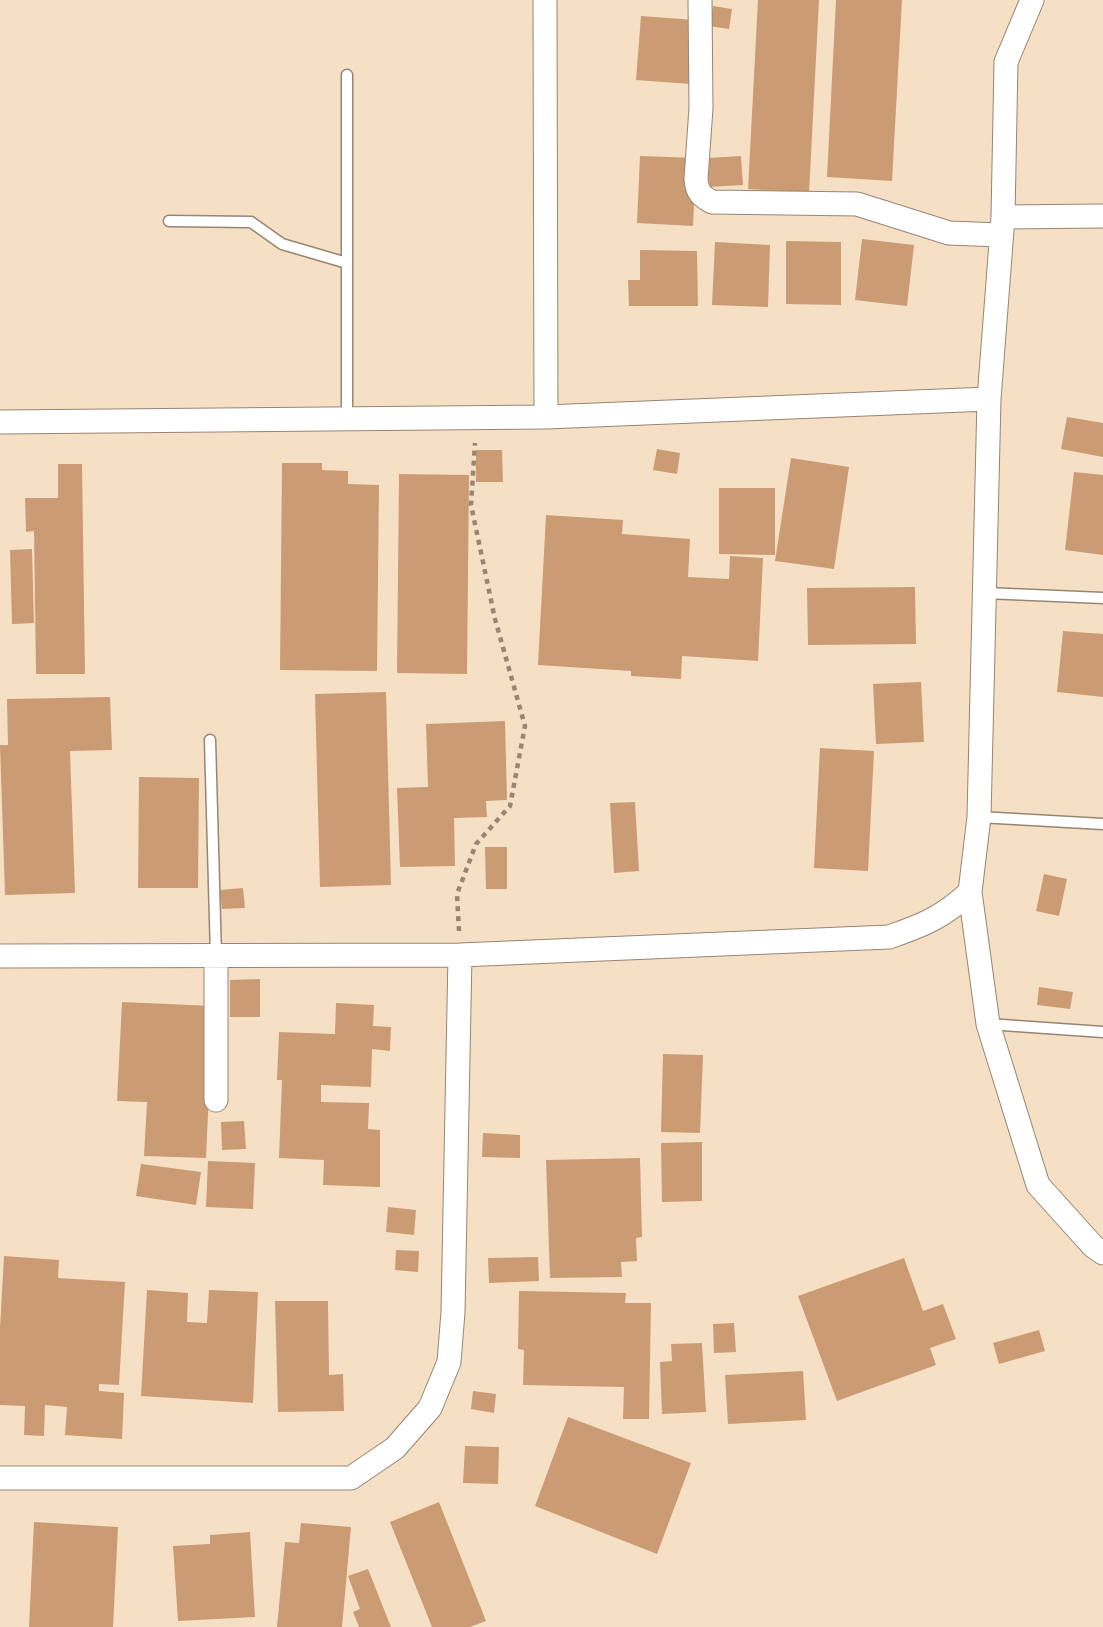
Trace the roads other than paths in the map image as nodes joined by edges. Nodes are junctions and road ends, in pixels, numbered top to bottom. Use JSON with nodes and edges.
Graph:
{"nodes":[{"id":1,"x":545,"y":0,"type":"edge"},
{"id":2,"x":700,"y":0,"type":"edge"},
{"id":3,"x":1032,"y":0,"type":"edge"},
{"id":4,"x":347,"y":75,"type":"dead end"},
{"id":5,"x":1103,"y":216,"type":"edge"},
{"id":6,"x":169,"y":221,"type":"dead end"},
{"id":7,"x":1002,"y":226,"type":"junction"},
{"id":8,"x":347,"y":263,"type":"junction"},
{"id":9,"x":989,"y":400,"type":"junction"},
{"id":10,"x":546,"y":417,"type":"junction"},
{"id":11,"x":347,"y":419,"type":"junction"},
{"id":12,"x":0,"y":422,"type":"edge"},
{"id":13,"x":985,"y":593,"type":"junction"},
{"id":14,"x":1103,"y":598,"type":"edge"},
{"id":15,"x":210,"y":740,"type":"dead end"},
{"id":16,"x":979,"y":817,"type":"junction"},
{"id":17,"x":1103,"y":824,"type":"edge"},
{"id":18,"x":970,"y":892,"type":"junction"},
{"id":19,"x":0,"y":956,"type":"edge"},
{"id":20,"x":216,"y":956,"type":"junction"},
{"id":21,"x":460,"y":956,"type":"junction"},
{"id":22,"x":988,"y":1024,"type":"junction"},
{"id":23,"x":1103,"y":1032,"type":"edge"},
{"id":24,"x":216,"y":1100,"type":"dead end"},
{"id":25,"x":1103,"y":1252,"type":"edge"},
{"id":26,"x":0,"y":1478,"type":"edge"}],
"edges":[{"from":1,"to":10,"type":"street"},
{"from":2,"to":7,"type":"street"},
{"from":3,"to":7,"type":"street"},
{"from":4,"to":8,"type":"lane"},
{"from":5,"to":7,"type":"street"},
{"from":6,"to":8,"type":"lane"},
{"from":7,"to":9,"type":"street"},
{"from":8,"to":11,"type":"lane"},
{"from":9,"to":10,"type":"street"},
{"from":9,"to":13,"type":"street"},
{"from":10,"to":11,"type":"street"},
{"from":11,"to":12,"type":"street"},
{"from":13,"to":14,"type":"lane"},
{"from":13,"to":16,"type":"street"},
{"from":15,"to":20,"type":"lane"},
{"from":16,"to":17,"type":"lane"},
{"from":16,"to":18,"type":"street"},
{"from":18,"to":21,"type":"street"},
{"from":18,"to":22,"type":"street"},
{"from":19,"to":20,"type":"street"},
{"from":20,"to":21,"type":"street"},
{"from":20,"to":24,"type":"street"},
{"from":21,"to":26,"type":"street"},
{"from":22,"to":23,"type":"lane"},
{"from":22,"to":25,"type":"street"}]}
